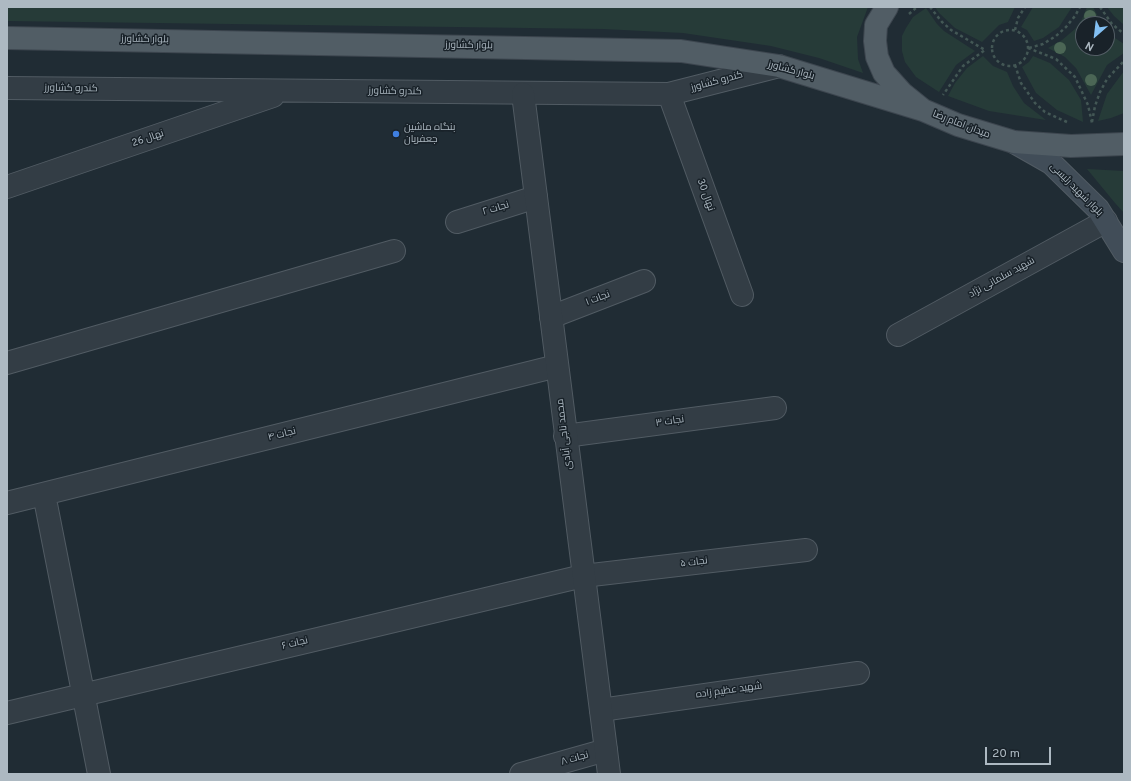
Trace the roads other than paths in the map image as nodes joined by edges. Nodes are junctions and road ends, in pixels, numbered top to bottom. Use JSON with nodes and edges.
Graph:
{"nodes":[{"id":1,"x":887,"y":7,"type":"edge"},
{"id":2,"x":7,"y":38,"type":"edge"},
{"id":3,"x":779,"y":66,"type":"junction"},
{"id":4,"x":7,"y":88,"type":"edge"},
{"id":5,"x":288,"y":91,"type":"junction"},
{"id":6,"x":523,"y":94,"type":"junction"},
{"id":7,"x":669,"y":94,"type":"junction"},
{"id":8,"x":923,"y":110,"type":"junction"},
{"id":9,"x":1014,"y":142,"type":"junction"},
{"id":10,"x":1124,"y":144,"type":"edge"},
{"id":11,"x":7,"y":187,"type":"edge"},
{"id":12,"x":536,"y":197,"type":"junction"},
{"id":13,"x":1106,"y":221,"type":"junction"},
{"id":14,"x":457,"y":222,"type":"dead end"},
{"id":15,"x":394,"y":251,"type":"dead end"},
{"id":16,"x":1124,"y":251,"type":"edge"},
{"id":17,"x":644,"y":281,"type":"dead end"},
{"id":18,"x":742,"y":295,"type":"dead end"},
{"id":19,"x":551,"y":317,"type":"junction"},
{"id":20,"x":898,"y":335,"type":"dead end"},
{"id":21,"x":7,"y":363,"type":"edge"},
{"id":22,"x":557,"y":366,"type":"junction"},
{"id":23,"x":775,"y":408,"type":"dead end"},
{"id":24,"x":565,"y":436,"type":"junction"},
{"id":25,"x":44,"y":494,"type":"junction"},
{"id":26,"x":7,"y":503,"type":"edge"},
{"id":27,"x":806,"y":550,"type":"dead end"},
{"id":28,"x":583,"y":576,"type":"junction"},
{"id":29,"x":858,"y":673,"type":"dead end"},
{"id":30,"x":83,"y":695,"type":"junction"},
{"id":31,"x":601,"y":710,"type":"junction"},
{"id":32,"x":7,"y":713,"type":"edge"},
{"id":33,"x":606,"y":750,"type":"junction"},
{"id":34,"x":99,"y":774,"type":"edge"},
{"id":35,"x":522,"y":774,"type":"edge"},
{"id":36,"x":609,"y":774,"type":"edge"}],
"edges":[{"from":1,"to":8,"type":"main road","name":"میدان امام رضا"},
{"from":2,"to":3,"type":"main road","name":"بلوار کشاورز"},
{"from":3,"to":7,"type":"street","name":"کندرو کشاورز"},
{"from":3,"to":8,"type":"main road","name":"بلوار کشاورز"},
{"from":4,"to":5,"type":"street","name":"کندرو کشاورز"},
{"from":5,"to":6,"type":"street","name":"کندرو کشاورز"},
{"from":5,"to":11,"type":"street","name":"نهال 26"},
{"from":6,"to":7,"type":"street","name":"کندرو کشاورز"},
{"from":6,"to":12,"type":"street","name":"محمد ناجی آبادی"},
{"from":7,"to":18,"type":"street","name":"نهال 30"},
{"from":8,"to":9,"type":"main road","name":"میدان امام رضا"},
{"from":9,"to":10,"type":"main road","name":"میدان امام رضا"},
{"from":9,"to":13,"type":"main road","name":"بلوار شهید رئیسی"},
{"from":12,"to":14,"type":"street","name":"نجات ۲"},
{"from":12,"to":19,"type":"street","name":"محمد ناجی آبادی"},
{"from":13,"to":16,"type":"main road","name":"بلوار شهید رئیسی"},
{"from":13,"to":20,"type":"street","name":"شهید سلمانی نژاد"},
{"from":15,"to":21,"type":"street"},
{"from":17,"to":19,"type":"street","name":"نجات ۱"},
{"from":19,"to":22,"type":"street","name":"محمد ناجی آبادی"},
{"from":22,"to":24,"type":"street","name":"محمد ناجی آبادی"},
{"from":22,"to":25,"type":"street","name":"نجات ۴"},
{"from":23,"to":24,"type":"street","name":"نجات ۳"},
{"from":24,"to":28,"type":"street","name":"محمد ناجی آبادی"},
{"from":25,"to":26,"type":"street","name":"نجات ۴"},
{"from":25,"to":30,"type":"street"},
{"from":27,"to":28,"type":"street","name":"نجات ۵"},
{"from":28,"to":30,"type":"street","name":"نجات ۶"},
{"from":28,"to":31,"type":"street","name":"محمد ناجی آبادی"},
{"from":29,"to":31,"type":"street","name":"شهید عظیم زاده"},
{"from":30,"to":32,"type":"street","name":"نجات ۶"},
{"from":30,"to":34,"type":"street"},
{"from":31,"to":33,"type":"street","name":"محمد ناجی آبادی"},
{"from":33,"to":35,"type":"street","name":"نجات ۸"},
{"from":33,"to":36,"type":"street","name":"محمد ناجی آبادی"}]}
